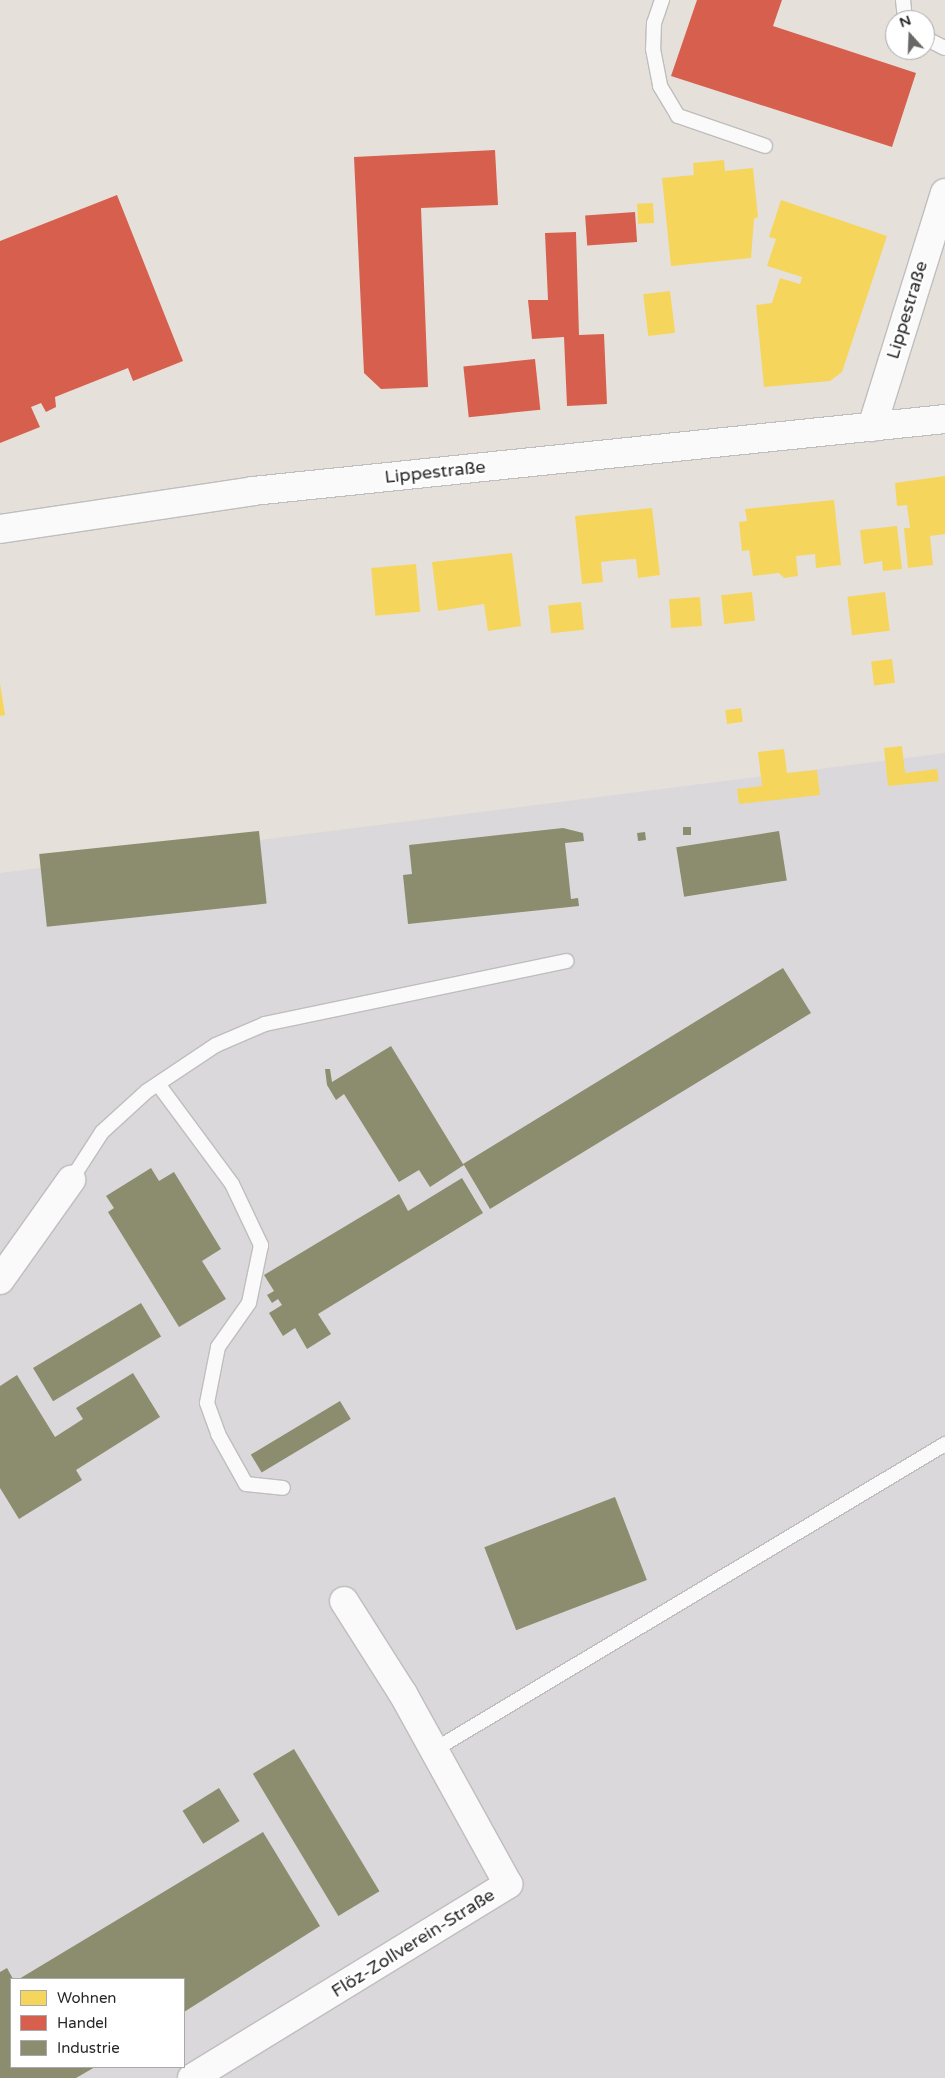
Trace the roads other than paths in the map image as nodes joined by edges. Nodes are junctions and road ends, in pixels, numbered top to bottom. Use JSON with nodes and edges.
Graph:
{"nodes":[{"id":1,"x":662,"y":0,"type":"edge"},
{"id":2,"x":765,"y":146,"type":"dead end"},
{"id":3,"x":945,"y":193,"type":"edge"},
{"id":4,"x":945,"y":418,"type":"edge"},
{"id":5,"x":872,"y":427,"type":"junction"},
{"id":6,"x":0,"y":529,"type":"edge"},
{"id":7,"x":566,"y":961,"type":"dead end"},
{"id":8,"x":158,"y":1084,"type":"junction"},
{"id":9,"x":71,"y":1180,"type":"joint"},
{"id":10,"x":0,"y":1280,"type":"edge"},
{"id":11,"x":945,"y":1444,"type":"edge"},
{"id":12,"x":284,"y":1488,"type":"dead end"},
{"id":13,"x":344,"y":1601,"type":"dead end"},
{"id":14,"x":434,"y":1750,"type":"junction"},
{"id":15,"x":192,"y":2078,"type":"edge"}],
"edges":[{"from":1,"to":2,"type":"lane"},
{"from":3,"to":5,"type":"street","name":"Lippestraße"},
{"from":4,"to":5,"type":"street","name":"Lippestraße"},
{"from":5,"to":6,"type":"street","name":"Lippestraße"},
{"from":7,"to":8,"type":"lane"},
{"from":8,"to":9,"type":"lane"},
{"from":8,"to":12,"type":"lane"},
{"from":9,"to":10,"type":"street"},
{"from":11,"to":14,"type":"lane"},
{"from":13,"to":14,"type":"street","name":"Flöz-Zollverein-Straße"},
{"from":14,"to":15,"type":"street","name":"Flöz-Zollverein-Straße"}]}
